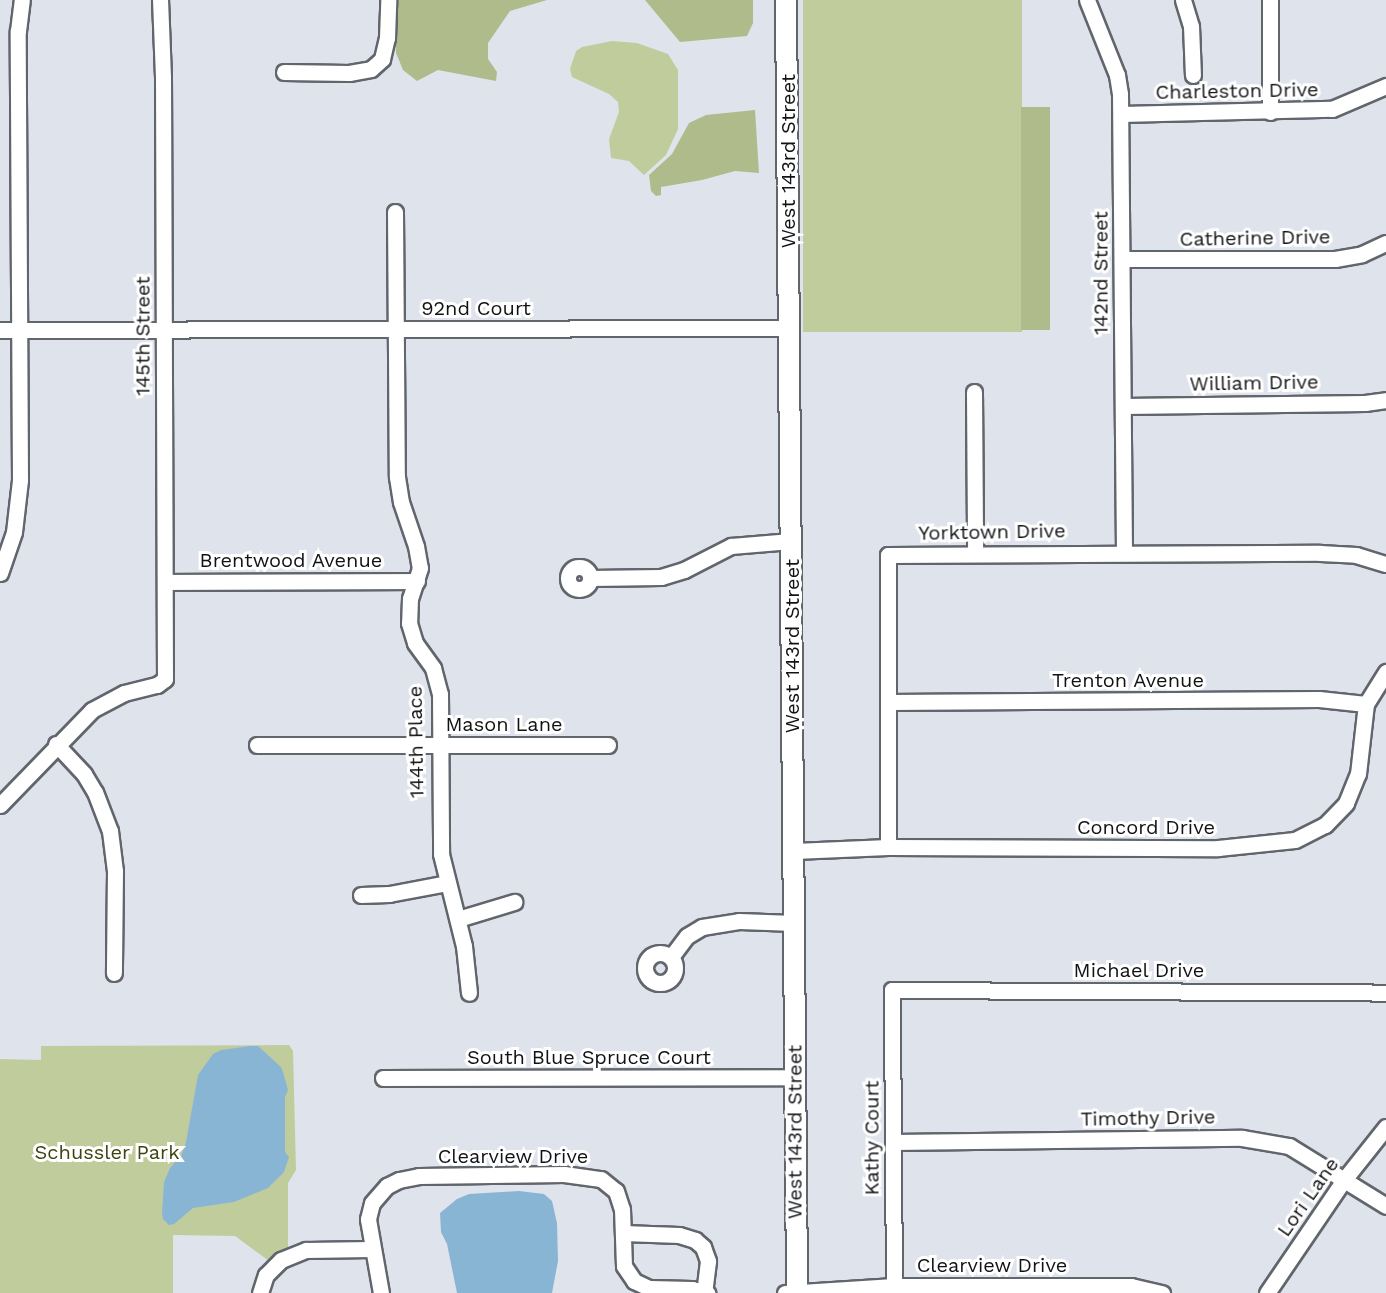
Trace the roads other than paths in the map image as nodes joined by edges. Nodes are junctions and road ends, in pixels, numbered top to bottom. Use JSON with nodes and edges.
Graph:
{"nodes":[{"id":1,"x":22,"y":0,"type":"edge"},
{"id":2,"x":160,"y":0,"type":"edge"},
{"id":3,"x":388,"y":0,"type":"edge"},
{"id":4,"x":786,"y":0,"type":"edge"},
{"id":5,"x":1088,"y":0,"type":"edge"},
{"id":6,"x":1183,"y":0,"type":"edge"},
{"id":7,"x":1270,"y":0,"type":"edge"},
{"id":8,"x":284,"y":72,"type":"dead end"},
{"id":9,"x":1193,"y":75,"type":"dead end"},
{"id":10,"x":1386,"y":86,"type":"edge"},
{"id":11,"x":1270,"y":112,"type":"junction"},
{"id":12,"x":1121,"y":114,"type":"junction"},
{"id":13,"x":395,"y":212,"type":"dead end"},
{"id":14,"x":1386,"y":243,"type":"edge"},
{"id":15,"x":1122,"y":259,"type":"junction"},
{"id":16,"x":789,"y":328,"type":"junction"},
{"id":17,"x":164,"y":329,"type":"junction"},
{"id":18,"x":394,"y":329,"type":"junction"},
{"id":19,"x":0,"y":330,"type":"edge"},
{"id":20,"x":20,"y":330,"type":"junction"},
{"id":21,"x":974,"y":392,"type":"dead end"},
{"id":22,"x":1386,"y":400,"type":"edge"},
{"id":23,"x":1123,"y":406,"type":"junction"},
{"id":24,"x":791,"y":541,"type":"junction"},
{"id":25,"x":1124,"y":552,"type":"junction"},
{"id":26,"x":975,"y":554,"type":"junction"},
{"id":27,"x":1386,"y":564,"type":"edge"},
{"id":28,"x":0,"y":573,"type":"edge"},
{"id":29,"x":590,"y":578,"type":"dead end"},
{"id":30,"x":417,"y":581,"type":"junction"},
{"id":31,"x":165,"y":582,"type":"junction"},
{"id":32,"x":1386,"y":672,"type":"edge"},
{"id":33,"x":889,"y":702,"type":"junction"},
{"id":34,"x":1366,"y":704,"type":"junction"},
{"id":35,"x":56,"y":744,"type":"junction"},
{"id":36,"x":608,"y":745,"type":"dead end"},
{"id":37,"x":257,"y":746,"type":"dead end"},
{"id":38,"x":439,"y":746,"type":"junction"},
{"id":39,"x":0,"y":805,"type":"edge"},
{"id":40,"x":888,"y":847,"type":"junction"},
{"id":41,"x":794,"y":851,"type":"junction"},
{"id":42,"x":448,"y":883,"type":"junction"},
{"id":43,"x":361,"y":896,"type":"dead end"},
{"id":44,"x":514,"y":902,"type":"dead end"},
{"id":45,"x":458,"y":919,"type":"junction"},
{"id":46,"x":794,"y":923,"type":"junction"},
{"id":47,"x":670,"y":957,"type":"dead end"},
{"id":48,"x":114,"y":973,"type":"dead end"},
{"id":49,"x":892,"y":990,"type":"joint"},
{"id":50,"x":469,"y":993,"type":"dead end"},
{"id":51,"x":1386,"y":993,"type":"edge"},
{"id":52,"x":795,"y":1077,"type":"junction"},
{"id":53,"x":383,"y":1078,"type":"dead end"},
{"id":54,"x":1386,"y":1127,"type":"edge"},
{"id":55,"x":892,"y":1142,"type":"junction"},
{"id":56,"x":1342,"y":1181,"type":"junction"},
{"id":57,"x":1386,"y":1206,"type":"edge"},
{"id":58,"x":623,"y":1233,"type":"junction"},
{"id":59,"x":371,"y":1249,"type":"junction"},
{"id":60,"x":894,"y":1289,"type":"edge"},
{"id":61,"x":706,"y":1292,"type":"edge"},
{"id":62,"x":793,"y":1292,"type":"edge"},
{"id":63,"x":260,"y":1293,"type":"edge"},
{"id":64,"x":381,"y":1293,"type":"edge"},
{"id":65,"x":1162,"y":1293,"type":"edge"},
{"id":66,"x":1267,"y":1293,"type":"edge"}],
"edges":[{"from":1,"to":20,"type":"street"},
{"from":2,"to":17,"type":"street","name":"145th Street"},
{"from":3,"to":8,"type":"street"},
{"from":4,"to":16,"type":"main road","name":"West 143rd Street"},
{"from":5,"to":12,"type":"street","name":"142nd Street"},
{"from":6,"to":9,"type":"street"},
{"from":7,"to":11,"type":"street"},
{"from":10,"to":11,"type":"street","name":"Charleston Drive"},
{"from":11,"to":12,"type":"street","name":"Charleston Drive"},
{"from":12,"to":15,"type":"street","name":"142nd Street"},
{"from":13,"to":18,"type":"street","name":"144th Place"},
{"from":14,"to":15,"type":"street","name":"Catherine Drive"},
{"from":15,"to":23,"type":"street","name":"142nd Street"},
{"from":16,"to":18,"type":"street","name":"92nd Court"},
{"from":16,"to":24,"type":"main road","name":"West 143rd Street"},
{"from":17,"to":18,"type":"street","name":"92nd Court"},
{"from":17,"to":20,"type":"street","name":"92nd Court"},
{"from":17,"to":31,"type":"street","name":"145th Street"},
{"from":18,"to":30,"type":"street","name":"144th Place"},
{"from":19,"to":20,"type":"street","name":"92nd Court"},
{"from":20,"to":28,"type":"street"},
{"from":21,"to":26,"type":"street"},
{"from":22,"to":23,"type":"street","name":"William Drive"},
{"from":23,"to":25,"type":"street","name":"142nd Street"},
{"from":24,"to":29,"type":"street"},
{"from":24,"to":41,"type":"main road","name":"West 143rd Street"},
{"from":25,"to":26,"type":"street","name":"Yorktown Drive"},
{"from":25,"to":27,"type":"street","name":"Yorktown Drive"},
{"from":26,"to":33,"type":"street","name":"Yorktown Drive"},
{"from":30,"to":31,"type":"street","name":"Brentwood Avenue"},
{"from":30,"to":38,"type":"street","name":"144th Place"},
{"from":31,"to":35,"type":"street","name":"145th Street"},
{"from":32,"to":34,"type":"street","name":"Concord Drive"},
{"from":33,"to":34,"type":"street","name":"Trenton Avenue"},
{"from":33,"to":40,"type":"street","name":"Yorktown Drive"},
{"from":34,"to":40,"type":"street","name":"Concord Drive"},
{"from":35,"to":39,"type":"street"},
{"from":35,"to":48,"type":"street"},
{"from":36,"to":38,"type":"street","name":"Mason Lane"},
{"from":37,"to":38,"type":"street","name":"Mason Lane"},
{"from":38,"to":42,"type":"street","name":"144th Place"},
{"from":40,"to":41,"type":"street","name":"Concord Drive"},
{"from":41,"to":46,"type":"main road","name":"West 143rd Street"},
{"from":42,"to":43,"type":"street"},
{"from":42,"to":45,"type":"street","name":"144th Place"},
{"from":44,"to":45,"type":"street"},
{"from":45,"to":50,"type":"street","name":"144th Place"},
{"from":46,"to":47,"type":"street"},
{"from":46,"to":52,"type":"main road","name":"West 143rd Street"},
{"from":49,"to":51,"type":"street","name":"Michael Drive"},
{"from":49,"to":55,"type":"street","name":"Kathy Court"},
{"from":52,"to":53,"type":"street","name":"South Blue Spruce Court"},
{"from":52,"to":62,"type":"main road","name":"West 143rd Street"},
{"from":54,"to":56,"type":"street","name":"Lori Lane"},
{"from":55,"to":56,"type":"street","name":"Timothy Drive"},
{"from":55,"to":60,"type":"street","name":"Kathy Court"},
{"from":56,"to":57,"type":"street","name":"Timothy Drive"},
{"from":56,"to":66,"type":"street","name":"Lori Lane"},
{"from":58,"to":59,"type":"street","name":"Clearview Drive"},
{"from":58,"to":61,"type":"street","name":"Clearview Drive"},
{"from":58,"to":61,"type":"street"},
{"from":59,"to":63,"type":"street"},
{"from":59,"to":64,"type":"street","name":"Clearview Drive"},
{"from":60,"to":62,"type":"street","name":"Clearview Drive"},
{"from":60,"to":65,"type":"street","name":"Clearview Drive"}]}
